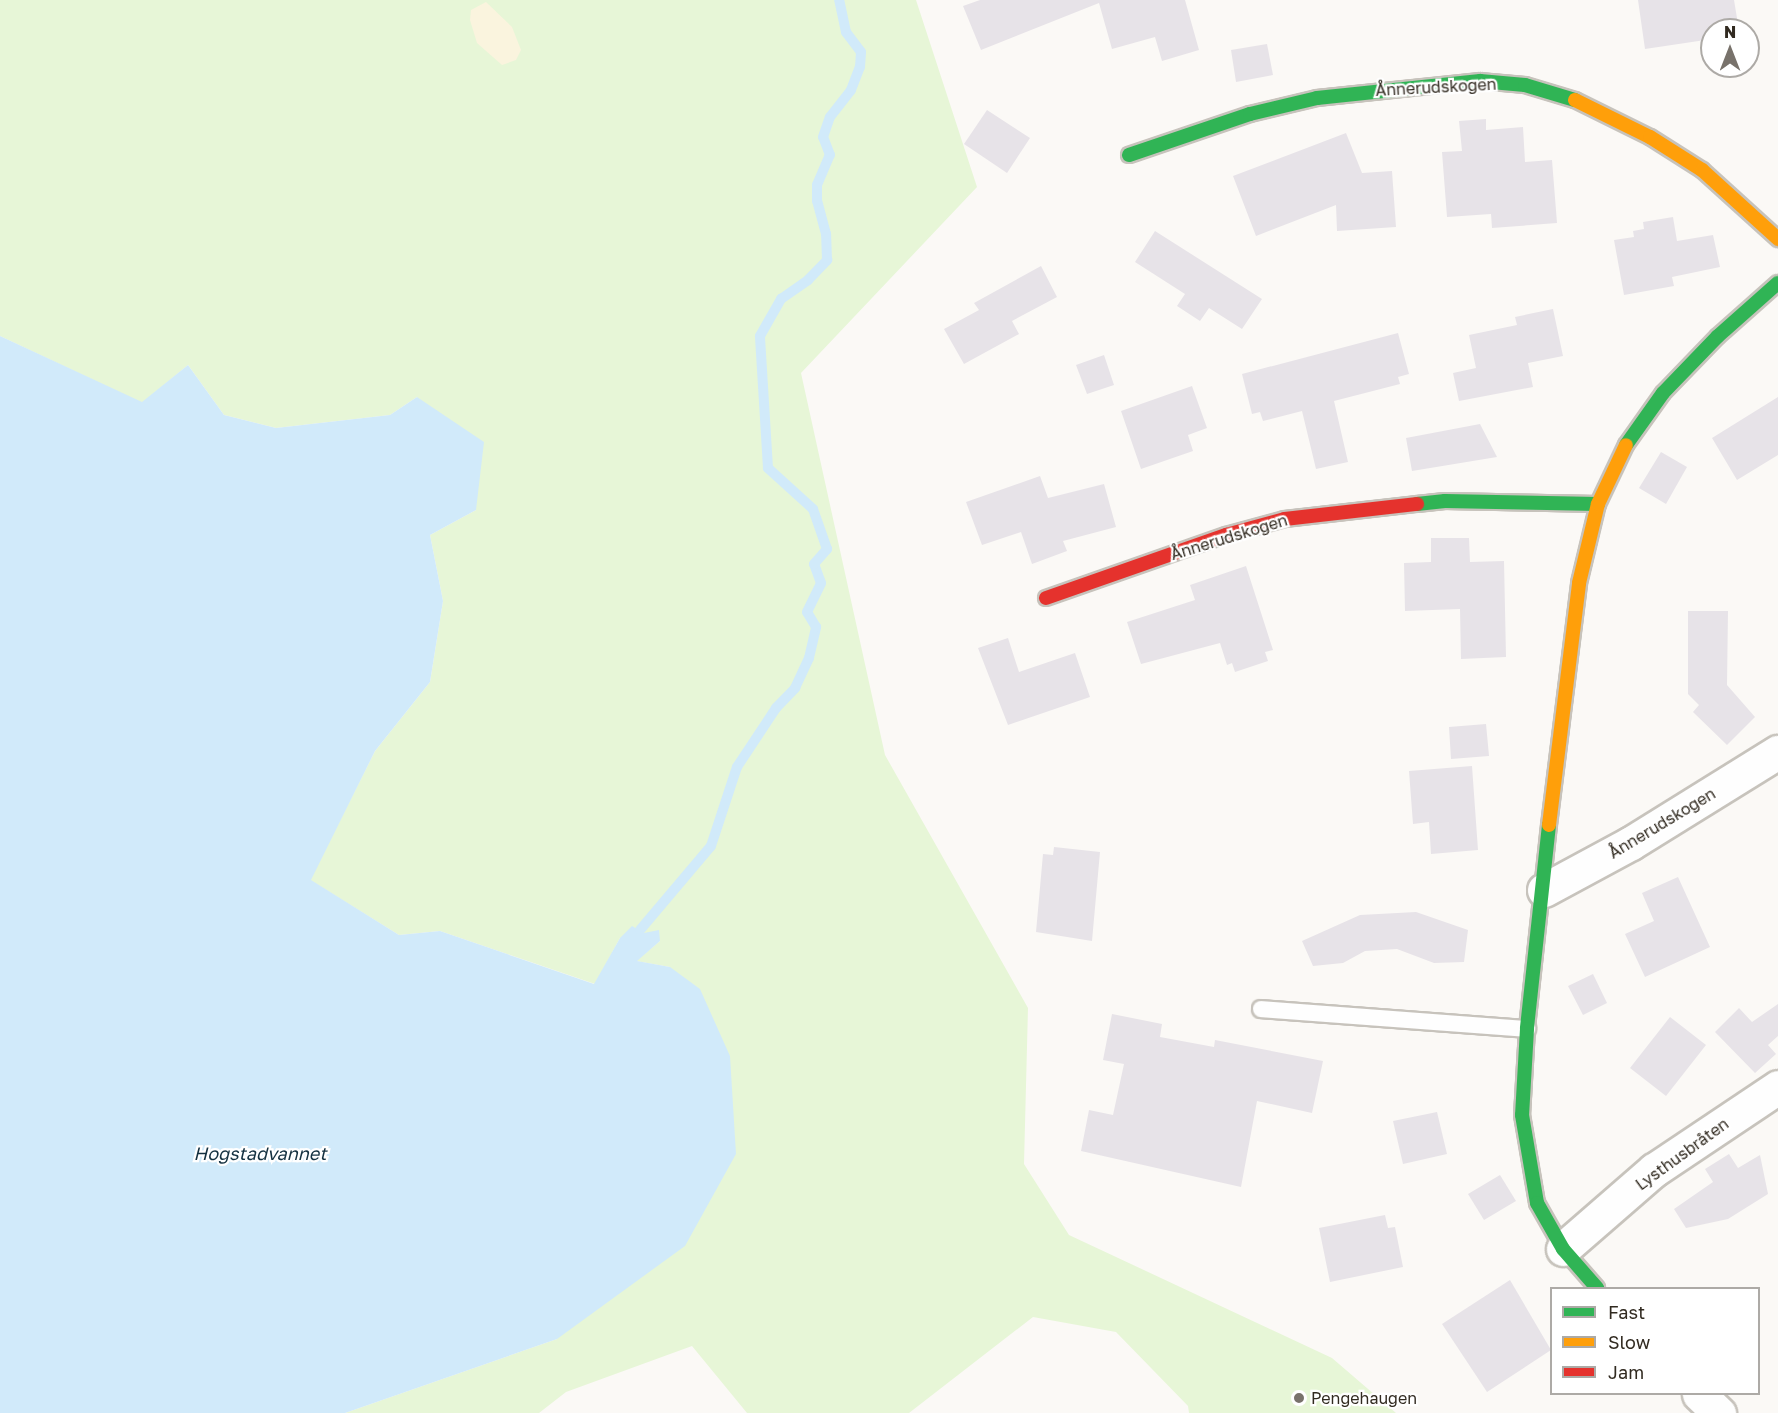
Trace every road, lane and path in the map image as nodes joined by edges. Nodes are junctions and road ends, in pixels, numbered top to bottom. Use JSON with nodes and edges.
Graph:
{"nodes":[{"id":1,"x":1129,"y":155,"type":"dead end"},
{"id":2,"x":1778,"y":239,"type":"edge"},
{"id":3,"x":1778,"y":283,"type":"edge"},
{"id":4,"x":1598,"y":504,"type":"junction"},
{"id":5,"x":1046,"y":598,"type":"dead end"},
{"id":6,"x":1778,"y":752,"type":"edge"},
{"id":7,"x":1544,"y":890,"type":"junction"},
{"id":8,"x":1261,"y":1009,"type":"dead end"},
{"id":9,"x":1527,"y":1029,"type":"junction"},
{"id":10,"x":1778,"y":1087,"type":"edge"},
{"id":11,"x":1563,"y":1249,"type":"junction"},
{"id":12,"x":1597,"y":1287,"type":"edge"},
{"id":13,"x":1700,"y":1395,"type":"edge"},
{"id":14,"x":1719,"y":1413,"type":"edge"}],
"edges":[{"from":1,"to":2,"type":"street","name":"Ånnerudskogen"},
{"from":3,"to":4,"type":"street"},
{"from":4,"to":5,"type":"street","name":"Ånnerudskogen"},
{"from":4,"to":7,"type":"street"},
{"from":6,"to":7,"type":"street","name":"Ånnerudskogen"},
{"from":7,"to":9,"type":"street"},
{"from":8,"to":9,"type":"lane"},
{"from":9,"to":11,"type":"street"},
{"from":10,"to":11,"type":"street","name":"Lysthusbråten"},
{"from":11,"to":12,"type":"street"},
{"from":13,"to":14,"type":"street"}]}
